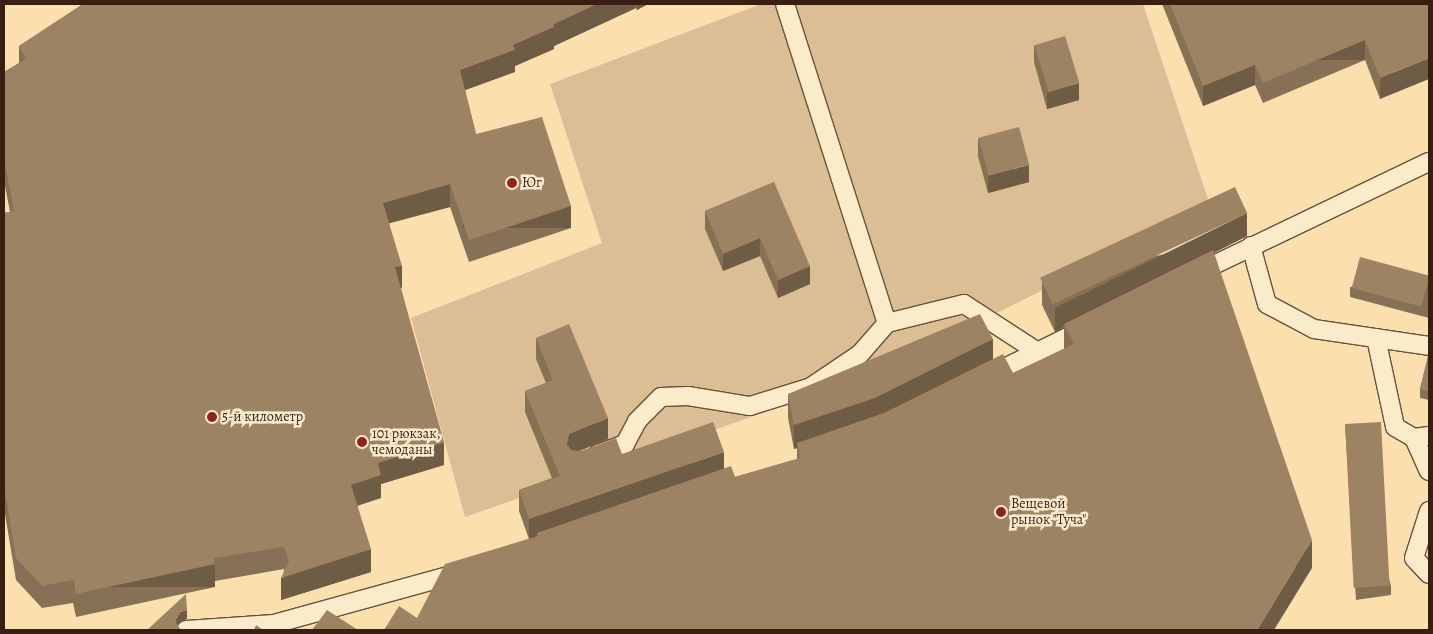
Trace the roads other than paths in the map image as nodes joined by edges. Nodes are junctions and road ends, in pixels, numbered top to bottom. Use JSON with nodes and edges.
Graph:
{"nodes":[{"id":1,"x":785,"y":4,"type":"edge"},
{"id":2,"x":1429,"y":162,"type":"edge"},
{"id":3,"x":1251,"y":246,"type":"junction"},
{"id":4,"x":1180,"y":281,"type":"edge"},
{"id":5,"x":1100,"y":321,"type":"edge"},
{"id":6,"x":887,"y":323,"type":"junction"},
{"id":7,"x":1376,"y":338,"type":"junction"},
{"id":8,"x":1429,"y":346,"type":"edge"},
{"id":9,"x":1038,"y":352,"type":"junction"},
{"id":10,"x":976,"y":382,"type":"edge"},
{"id":11,"x":1422,"y":437,"type":"edge"},
{"id":12,"x":585,"y":459,"type":"edge"},
{"id":13,"x":1429,"y":471,"type":"edge"},
{"id":14,"x":1429,"y":511,"type":"edge"},
{"id":15,"x":474,"y":569,"type":"edge"},
{"id":16,"x":1429,"y":574,"type":"edge"},
{"id":17,"x":186,"y":630,"type":"edge"}],
"edges":[{"from":1,"to":6,"type":"lane"},
{"from":2,"to":3,"type":"lane"},
{"from":3,"to":4,"type":"lane"},
{"from":3,"to":7,"type":"lane"},
{"from":5,"to":9,"type":"lane"},
{"from":6,"to":9,"type":"lane"},
{"from":6,"to":12,"type":"lane"},
{"from":7,"to":8,"type":"lane"},
{"from":7,"to":11,"type":"lane"},
{"from":9,"to":10,"type":"lane"},
{"from":11,"to":13,"type":"lane"},
{"from":14,"to":16,"type":"lane"},
{"from":15,"to":17,"type":"lane"}]}
